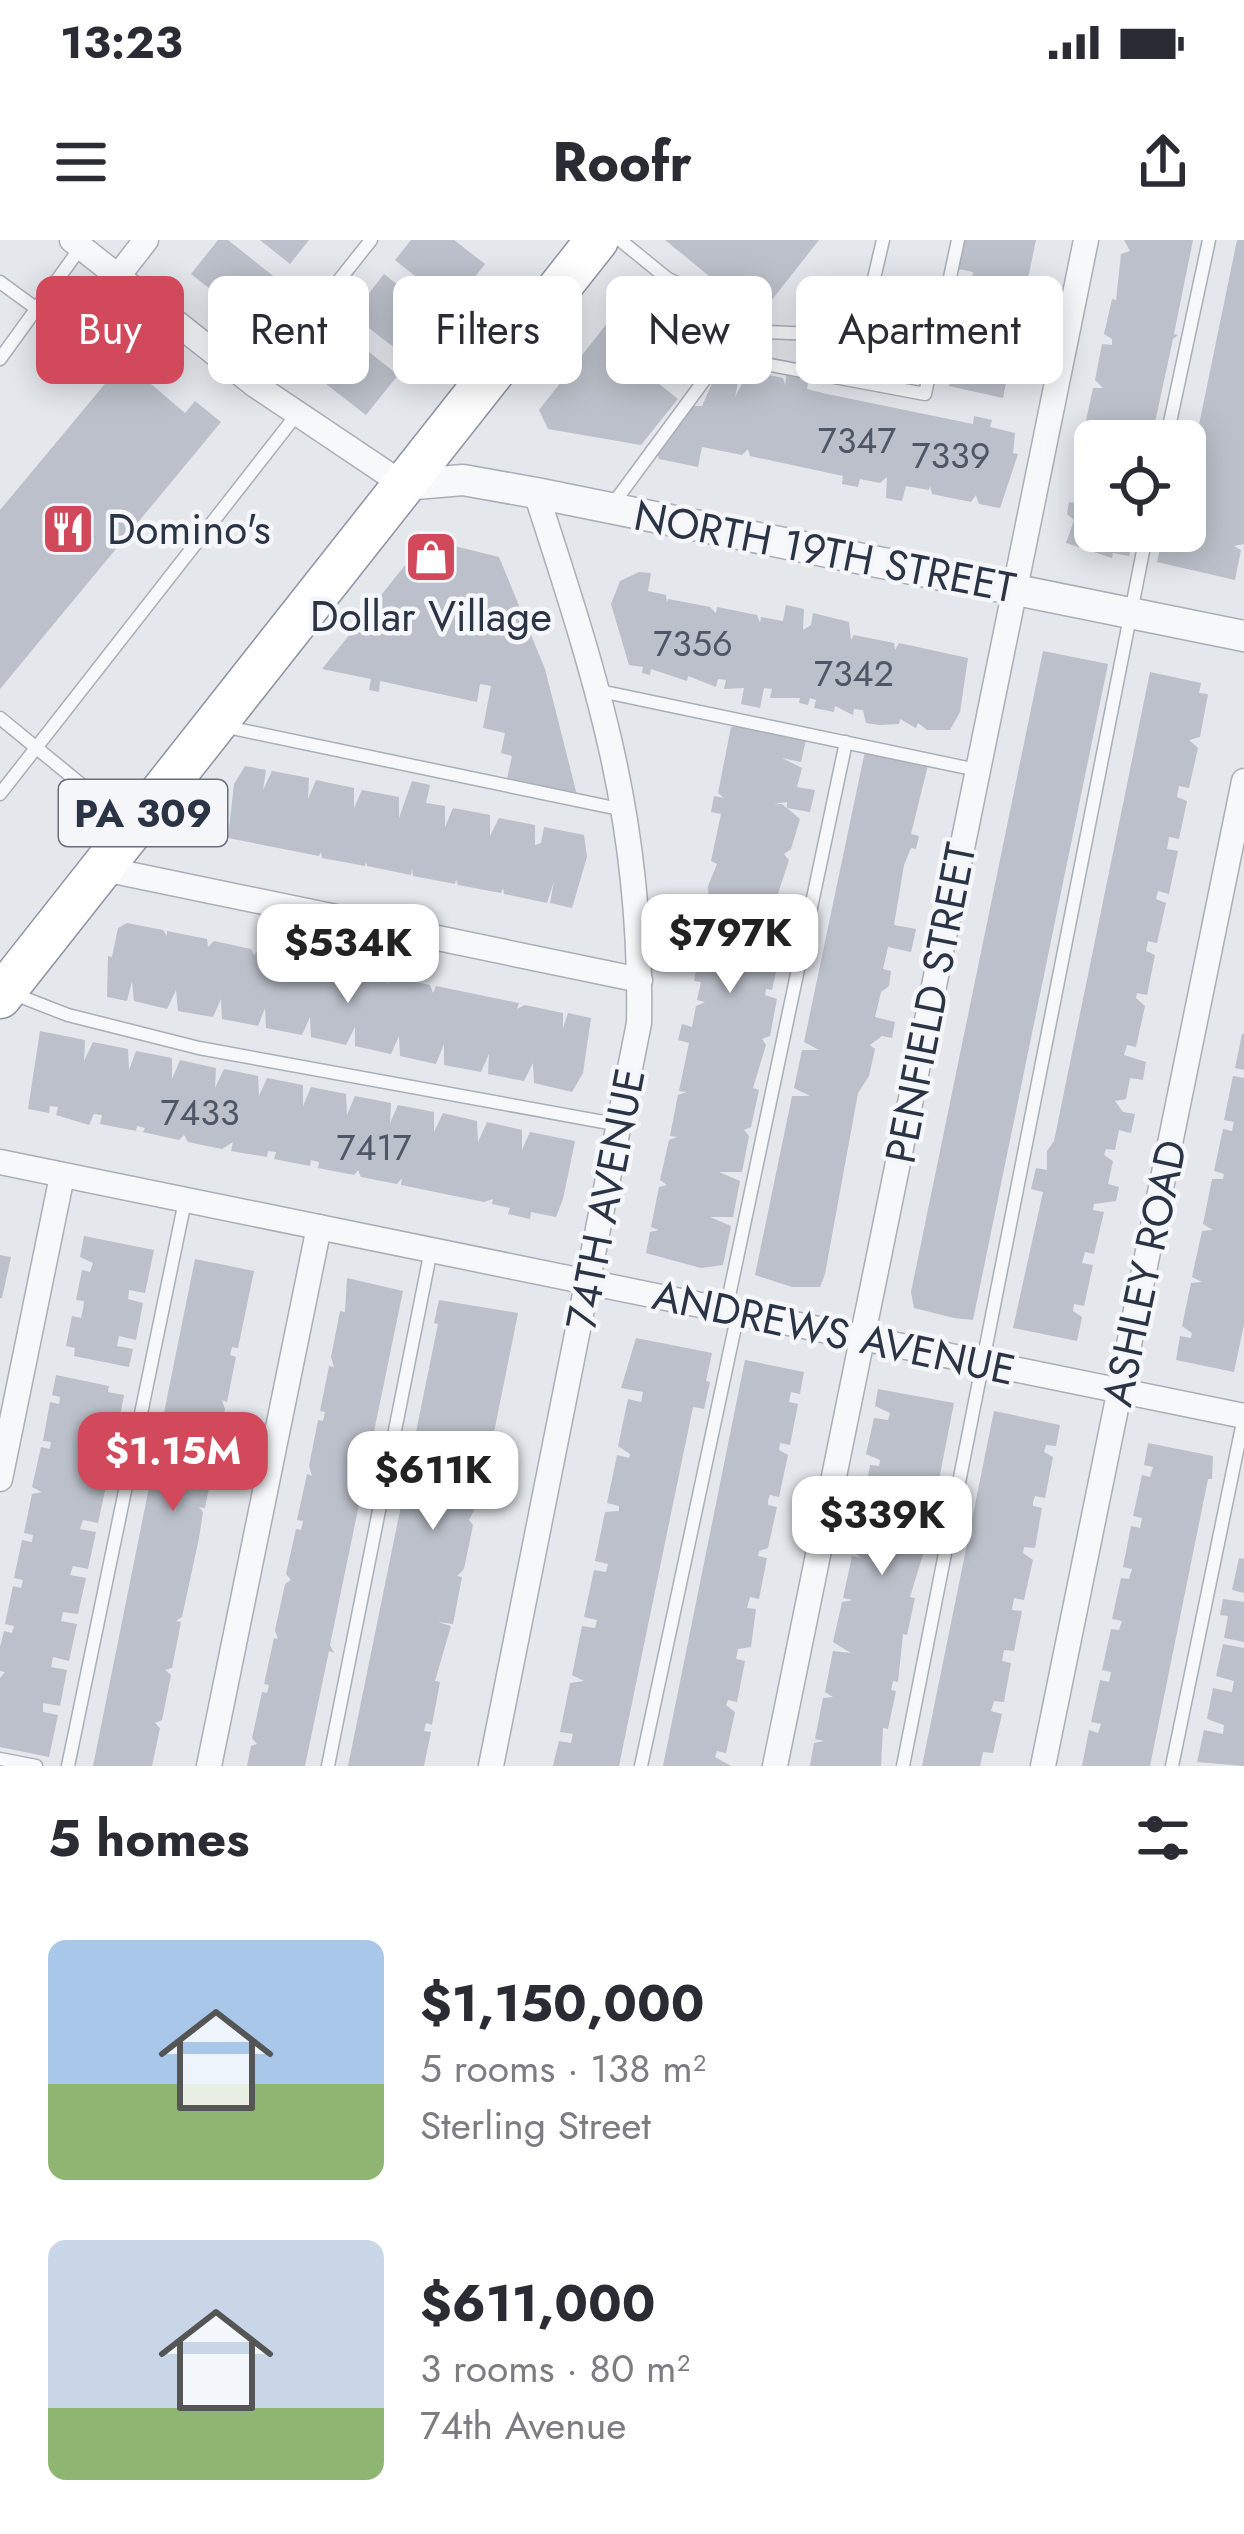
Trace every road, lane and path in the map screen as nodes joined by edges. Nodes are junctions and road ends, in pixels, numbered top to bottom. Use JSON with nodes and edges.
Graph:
{"nodes":[{"id":1,"x":146,"y":240,"type":"edge"},
{"id":2,"x":370,"y":240,"type":"edge"},
{"id":3,"x":597,"y":240,"type":"edge"},
{"id":4,"x":620,"y":240,"type":"edge"},
{"id":5,"x":883,"y":240,"type":"edge"},
{"id":6,"x":958,"y":240,"type":"edge"},
{"id":7,"x":1086,"y":240,"type":"edge"},
{"id":8,"x":1209,"y":240,"type":"edge"},
{"id":9,"x":76,"y":243,"type":"edge"},
{"id":10,"x":56,"y":276,"type":"edge"},
{"id":11,"x":118,"y":276,"type":"joint"},
{"id":12,"x":0,"y":282,"type":"edge"},
{"id":13,"x":36,"y":308,"type":"edge"},
{"id":14,"x":36,"y":310,"type":"edge"},
{"id":15,"x":184,"y":329,"type":"edge"},
{"id":16,"x":0,"y":359,"type":"edge"},
{"id":17,"x":255,"y":386,"type":"junction"},
{"id":18,"x":297,"y":413,"type":"junction"},
{"id":19,"x":1170,"y":420,"type":"edge"},
{"id":20,"x":404,"y":485,"type":"junction"},
{"id":21,"x":536,"y":494,"type":"junction"},
{"id":22,"x":610,"y":509,"type":"junction"},
{"id":23,"x":1143,"y":552,"type":"edge"},
{"id":24,"x":1014,"y":588,"type":"junction"},
{"id":25,"x":1130,"y":612,"type":"junction"},
{"id":26,"x":1244,"y":636,"type":"edge"},
{"id":27,"x":600,"y":691,"type":"junction"},
{"id":28,"x":0,"y":718,"type":"edge"},
{"id":29,"x":214,"y":724,"type":"junction"},
{"id":30,"x":846,"y":742,"type":"junction"},
{"id":31,"x":36,"y":747,"type":"junction"},
{"id":32,"x":977,"y":770,"type":"junction"},
{"id":33,"x":1244,"y":781,"type":"edge"},
{"id":34,"x":0,"y":794,"type":"edge"},
{"id":35,"x":628,"y":811,"type":"junction"},
{"id":36,"x":133,"y":826,"type":"junction"},
{"id":37,"x":99,"y":868,"type":"junction"},
{"id":38,"x":640,"y":980,"type":"junction"},
{"id":39,"x":3,"y":993,"type":"edge"},
{"id":40,"x":621,"y":1125,"type":"junction"},
{"id":41,"x":0,"y":1162,"type":"edge"},
{"id":42,"x":62,"y":1176,"type":"junction"},
{"id":43,"x":184,"y":1201,"type":"junction"},
{"id":44,"x":319,"y":1227,"type":"junction"},
{"id":45,"x":431,"y":1250,"type":"junction"},
{"id":46,"x":590,"y":1281,"type":"junction"},
{"id":47,"x":732,"y":1311,"type":"junction"},
{"id":48,"x":862,"y":1338,"type":"junction"},
{"id":49,"x":984,"y":1363,"type":"junction"},
{"id":50,"x":9,"y":1383,"type":"edge"},
{"id":51,"x":1120,"y":1390,"type":"junction"},
{"id":52,"x":1244,"y":1417,"type":"edge"},
{"id":53,"x":0,"y":1479,"type":"edge"},
{"id":54,"x":0,"y":1759,"type":"edge"},
{"id":55,"x":36,"y":1766,"type":"edge"},
{"id":56,"x":68,"y":1766,"type":"edge"},
{"id":57,"x":209,"y":1766,"type":"edge"},
{"id":58,"x":328,"y":1766,"type":"edge"},
{"id":59,"x":491,"y":1766,"type":"edge"},
{"id":60,"x":641,"y":1766,"type":"edge"},
{"id":61,"x":775,"y":1766,"type":"edge"},
{"id":62,"x":902,"y":1766,"type":"edge"},
{"id":63,"x":1043,"y":1766,"type":"edge"},
{"id":64,"x":1172,"y":1766,"type":"edge"}],
"edges":[{"from":1,"to":11,"type":"street"},
{"from":2,"to":17,"type":"lane"},
{"from":3,"to":20,"type":"highway","number":"PA 309"},
{"from":4,"to":5,"type":"lane"},
{"from":6,"to":22,"type":"lane"},
{"from":7,"to":24,"type":"street","name":"PENFIELD STREET"},
{"from":8,"to":19,"type":"lane"},
{"from":9,"to":10,"type":"lane"},
{"from":9,"to":11,"type":"street"},
{"from":12,"to":13,"type":"lane"},
{"from":14,"to":16,"type":"lane"},
{"from":15,"to":17,"type":"street"},
{"from":17,"to":18,"type":"street"},
{"from":18,"to":20,"type":"street"},
{"from":18,"to":31,"type":"lane"},
{"from":20,"to":21,"type":"street","name":"NORTH 19TH STREET"},
{"from":20,"to":29,"type":"highway","number":"PA 309"},
{"from":21,"to":22,"type":"street","name":"NORTH 19TH STREET"},
{"from":21,"to":27,"type":"street","name":"74TH AVENUE"},
{"from":22,"to":24,"type":"street","name":"NORTH 19TH STREET"},
{"from":23,"to":25,"type":"lane"},
{"from":24,"to":25,"type":"street","name":"NORTH 19TH STREET"},
{"from":24,"to":32,"type":"street","name":"PENFIELD STREET"},
{"from":25,"to":26,"type":"street","name":"NORTH 19TH STREET"},
{"from":25,"to":49,"type":"lane"},
{"from":27,"to":30,"type":"lane"},
{"from":27,"to":35,"type":"street","name":"74TH AVENUE"},
{"from":28,"to":31,"type":"lane"},
{"from":29,"to":35,"type":"lane"},
{"from":29,"to":36,"type":"highway","number":"PA 309"},
{"from":30,"to":32,"type":"lane"},
{"from":30,"to":47,"type":"lane"},
{"from":31,"to":34,"type":"lane"},
{"from":31,"to":36,"type":"lane"},
{"from":32,"to":48,"type":"street","name":"PENFIELD STREET"},
{"from":33,"to":51,"type":"street","name":"ASHLEY ROAD"},
{"from":35,"to":38,"type":"street","name":"74TH AVENUE"},
{"from":36,"to":37,"type":"highway","number":"PA 309"},
{"from":37,"to":38,"type":"street"},
{"from":37,"to":39,"type":"highway","number":"PA 309"},
{"from":38,"to":40,"type":"street","name":"74TH AVENUE"},
{"from":39,"to":40,"type":"lane"},
{"from":40,"to":46,"type":"street","name":"74TH AVENUE"},
{"from":41,"to":42,"type":"street","name":"ANDREWS AVENUE"},
{"from":42,"to":43,"type":"street","name":"ANDREWS AVENUE"},
{"from":42,"to":50,"type":"street"},
{"from":43,"to":44,"type":"street","name":"ANDREWS AVENUE"},
{"from":43,"to":56,"type":"lane"},
{"from":44,"to":45,"type":"street","name":"ANDREWS AVENUE"},
{"from":44,"to":57,"type":"street"},
{"from":45,"to":46,"type":"street","name":"ANDREWS AVENUE"},
{"from":45,"to":58,"type":"lane"},
{"from":46,"to":47,"type":"street","name":"ANDREWS AVENUE"},
{"from":46,"to":59,"type":"street","name":"74TH AVENUE"},
{"from":47,"to":48,"type":"street","name":"ANDREWS AVENUE"},
{"from":47,"to":60,"type":"lane"},
{"from":48,"to":49,"type":"street","name":"ANDREWS AVENUE"},
{"from":48,"to":61,"type":"street","name":"PENFIELD STREET"},
{"from":49,"to":51,"type":"street","name":"ANDREWS AVENUE"},
{"from":49,"to":62,"type":"lane"},
{"from":50,"to":53,"type":"street"},
{"from":51,"to":52,"type":"street","name":"ANDREWS AVENUE"},
{"from":51,"to":63,"type":"street","name":"ASHLEY ROAD"},
{"from":52,"to":64,"type":"lane"},
{"from":54,"to":55,"type":"lane"}]}
